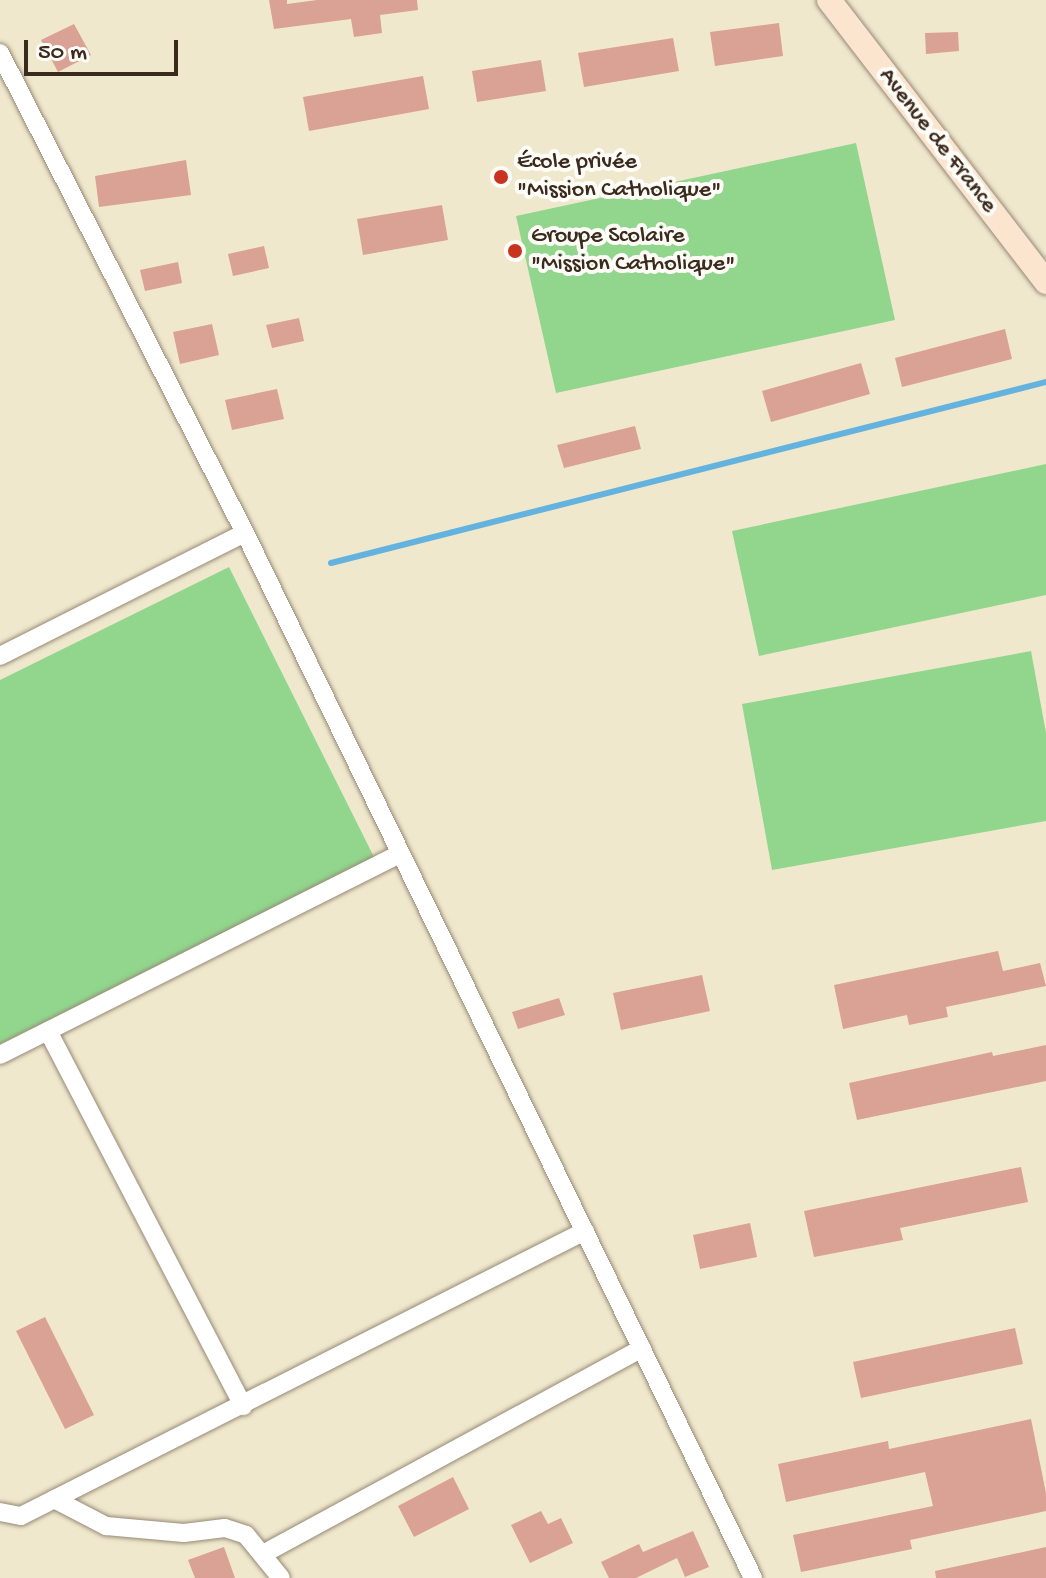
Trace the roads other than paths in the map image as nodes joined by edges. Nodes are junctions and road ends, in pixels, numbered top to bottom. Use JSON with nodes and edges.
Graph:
{"nodes":[{"id":1,"x":829,"y":0,"type":"edge"},
{"id":2,"x":0,"y":53,"type":"edge"},
{"id":3,"x":1046,"y":282,"type":"edge"},
{"id":4,"x":245,"y":533,"type":"junction"},
{"id":5,"x":0,"y":656,"type":"edge"},
{"id":6,"x":400,"y":854,"type":"junction"},
{"id":7,"x":48,"y":1031,"type":"junction"},
{"id":8,"x":0,"y":1055,"type":"edge"},
{"id":9,"x":585,"y":1231,"type":"junction"},
{"id":10,"x":642,"y":1348,"type":"junction"},
{"id":11,"x":243,"y":1406,"type":"junction"},
{"id":12,"x":54,"y":1499,"type":"junction"},
{"id":13,"x":0,"y":1512,"type":"edge"},
{"id":14,"x":263,"y":1554,"type":"junction"},
{"id":15,"x":281,"y":1578,"type":"edge"},
{"id":16,"x":753,"y":1578,"type":"edge"}],
"edges":[{"from":1,"to":3,"type":"main road","name":"Avenue de France"},
{"from":2,"to":4,"type":"street"},
{"from":4,"to":5,"type":"street"},
{"from":4,"to":6,"type":"street"},
{"from":6,"to":7,"type":"street"},
{"from":6,"to":9,"type":"street"},
{"from":7,"to":8,"type":"street"},
{"from":7,"to":11,"type":"street"},
{"from":9,"to":10,"type":"street"},
{"from":9,"to":11,"type":"street"},
{"from":10,"to":14,"type":"street"},
{"from":10,"to":16,"type":"street"},
{"from":11,"to":12,"type":"street"},
{"from":12,"to":13,"type":"street"},
{"from":12,"to":14,"type":"street"},
{"from":14,"to":15,"type":"street"}]}
